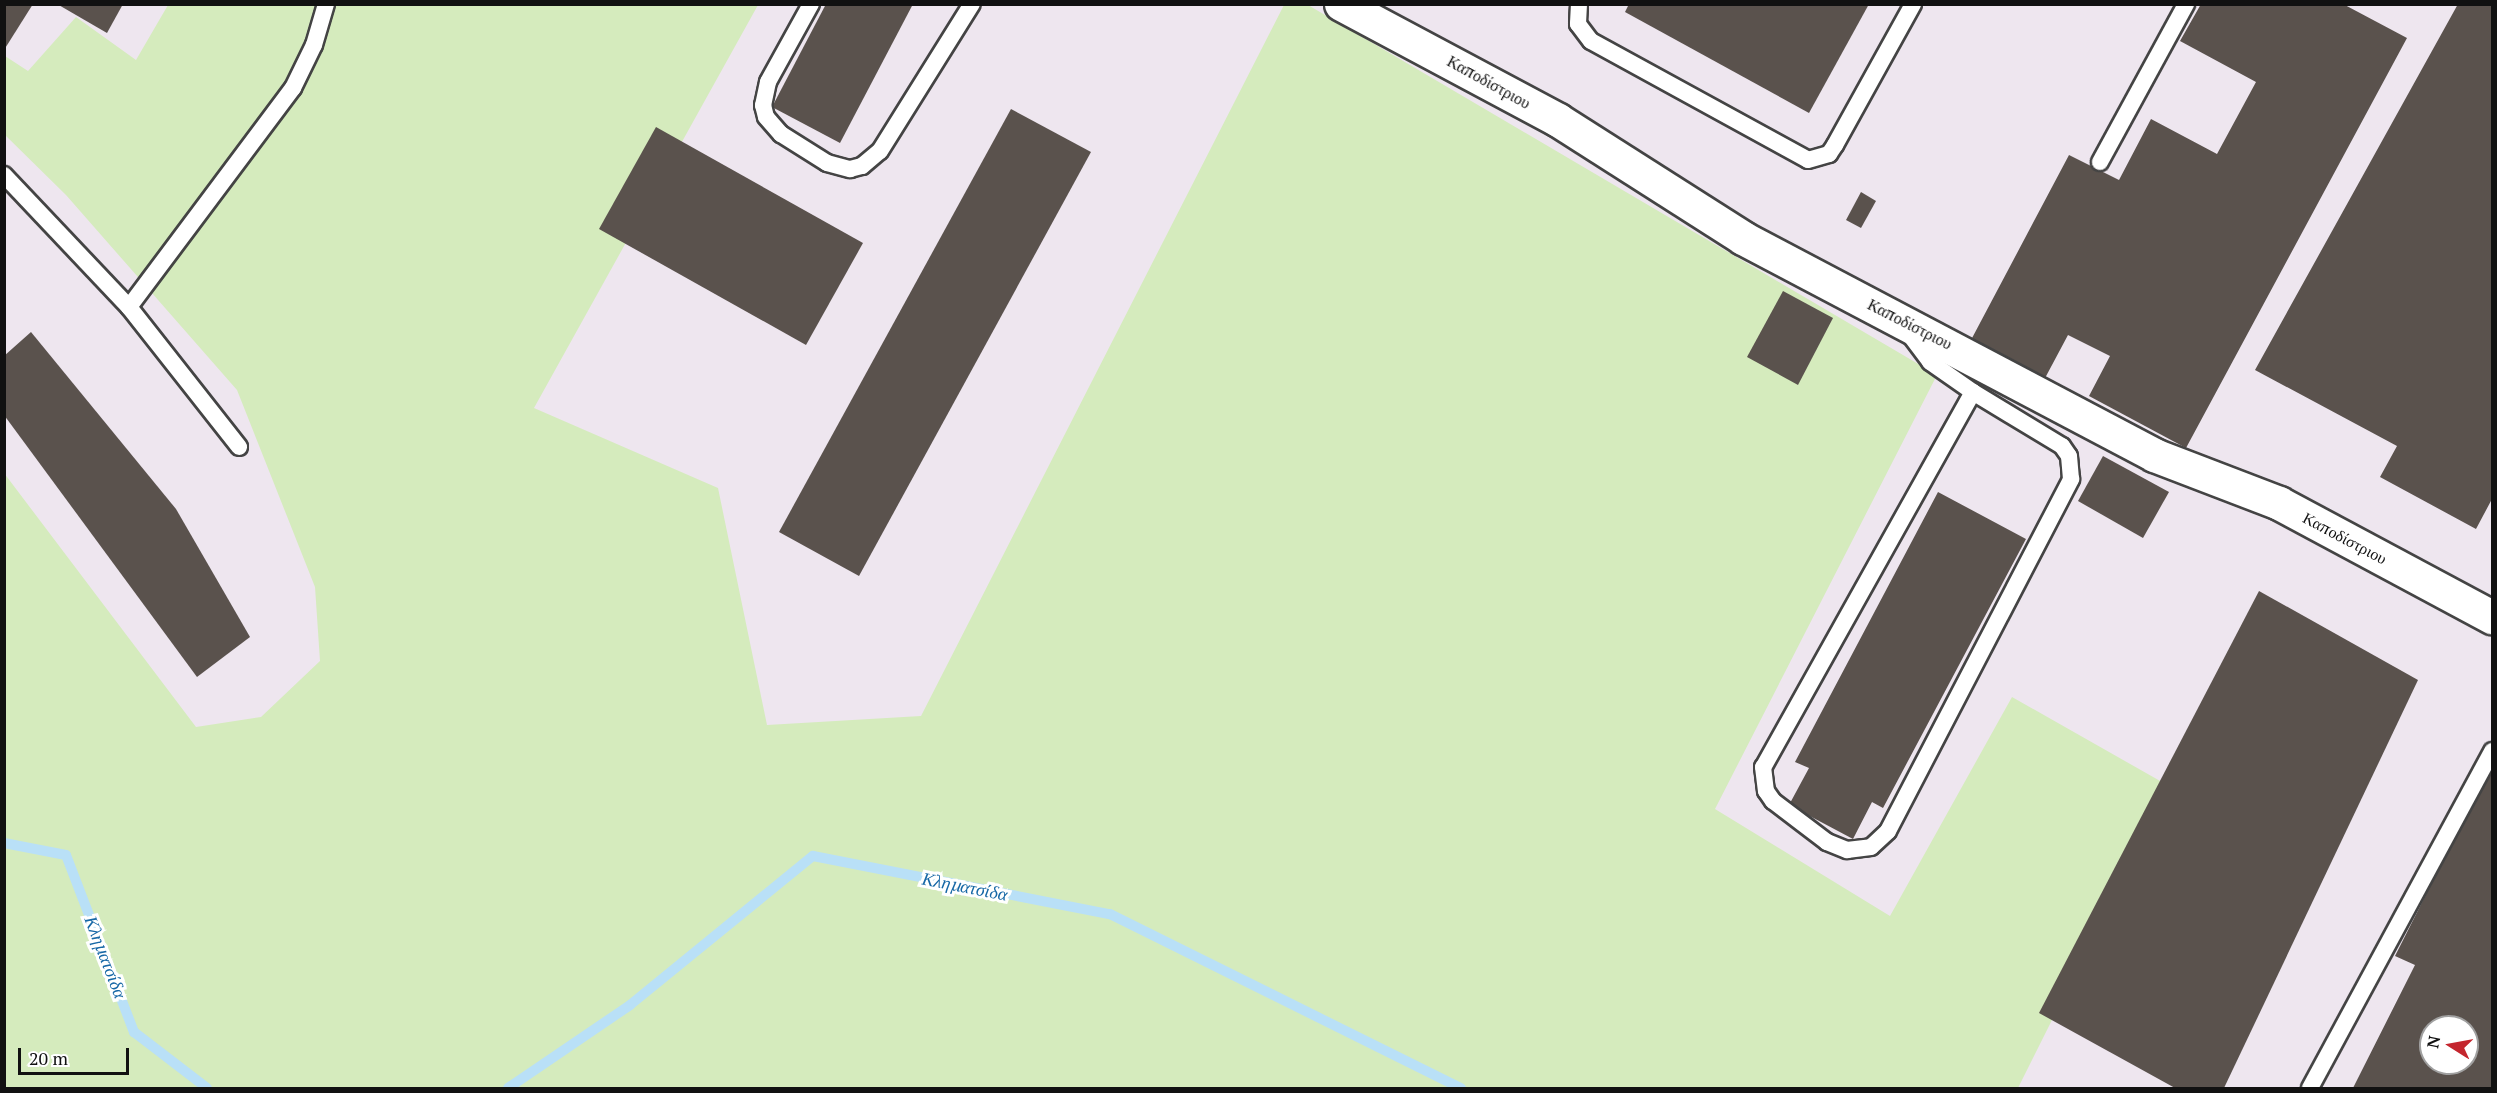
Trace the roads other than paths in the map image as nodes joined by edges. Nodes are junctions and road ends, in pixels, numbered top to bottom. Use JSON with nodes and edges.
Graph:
{"nodes":[{"id":1,"x":326,"y":4,"type":"edge"},
{"id":2,"x":811,"y":4,"type":"edge"},
{"id":3,"x":972,"y":4,"type":"edge"},
{"id":4,"x":1341,"y":4,"type":"edge"},
{"id":5,"x":1579,"y":4,"type":"edge"},
{"id":6,"x":1913,"y":4,"type":"edge"},
{"id":7,"x":2186,"y":4,"type":"edge"},
{"id":8,"x":2100,"y":162,"type":"dead end"},
{"id":9,"x":4,"y":175,"type":"edge"},
{"id":10,"x":129,"y":307,"type":"junction"},
{"id":11,"x":1900,"y":320,"type":"junction"},
{"id":12,"x":1973,"y":392,"type":"junction"},
{"id":13,"x":239,"y":447,"type":"dead end"},
{"id":14,"x":2493,"y":617,"type":"edge"},
{"id":15,"x":2493,"y":751,"type":"edge"},
{"id":16,"x":2310,"y":1089,"type":"edge"}],
"edges":[{"from":1,"to":10,"type":"lane"},
{"from":2,"to":3,"type":"lane"},
{"from":4,"to":11,"type":"street","name":"Καποδίστριου"},
{"from":5,"to":6,"type":"lane"},
{"from":7,"to":8,"type":"lane"},
{"from":9,"to":10,"type":"lane"},
{"from":10,"to":13,"type":"lane"},
{"from":11,"to":12,"type":"lane"},
{"from":11,"to":14,"type":"street","name":"Καποδίστριου"},
{"from":12,"to":12,"type":"lane"},
{"from":15,"to":16,"type":"lane"}]}
